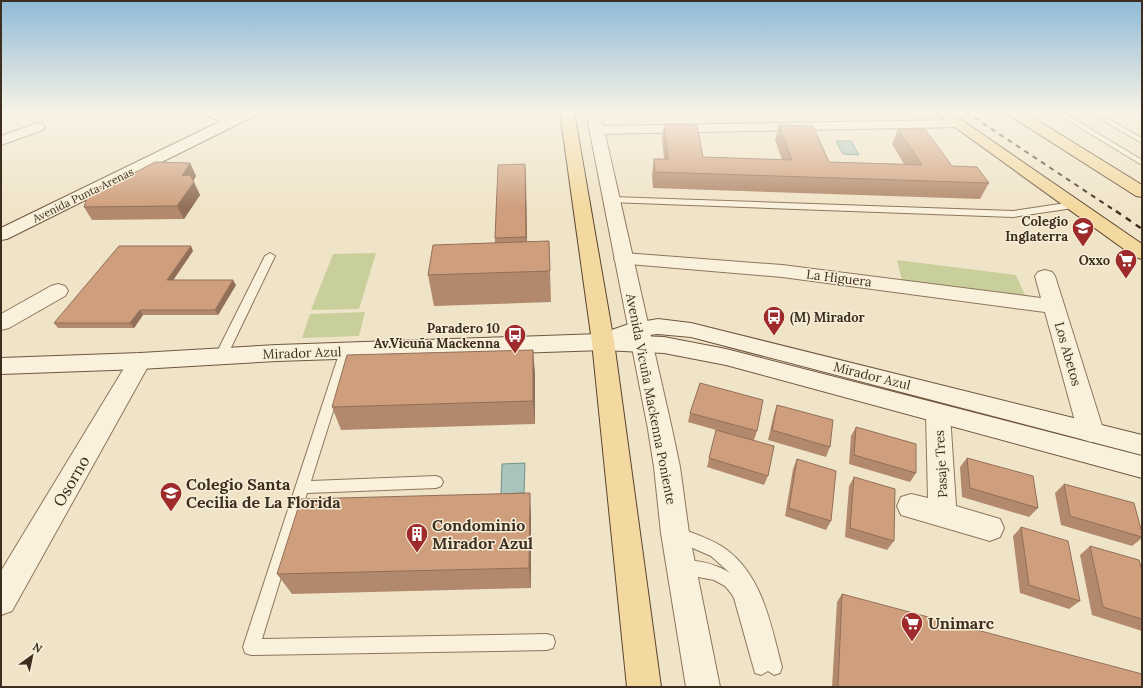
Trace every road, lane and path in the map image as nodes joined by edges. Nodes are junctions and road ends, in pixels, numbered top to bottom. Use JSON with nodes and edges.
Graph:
{"nodes":[{"id":1,"x":160,"y":144,"type":"edge"},
{"id":2,"x":167,"y":144,"type":"edge"},
{"id":3,"x":572,"y":144,"type":"edge"},
{"id":4,"x":601,"y":144,"type":"edge"},
{"id":5,"x":986,"y":144,"type":"edge"},
{"id":6,"x":1065,"y":144,"type":"edge"},
{"id":7,"x":1111,"y":144,"type":"edge"},
{"id":8,"x":1142,"y":163,"type":"edge"},
{"id":9,"x":1142,"y":192,"type":"edge"},
{"id":10,"x":612,"y":200,"type":"junction"},
{"id":11,"x":1073,"y":205,"type":"junction"},
{"id":12,"x":1,"y":221,"type":"edge"},
{"id":13,"x":1,"y":235,"type":"edge"},
{"id":14,"x":1142,"y":254,"type":"edge"},
{"id":15,"x":270,"y":256,"type":"dead end"},
{"id":16,"x":624,"y":259,"type":"junction"},
{"id":17,"x":1045,"y":276,"type":"dead end"},
{"id":18,"x":58,"y":291,"type":"dead end"},
{"id":19,"x":1054,"y":306,"type":"junction"},
{"id":20,"x":1,"y":323,"type":"edge"},
{"id":21,"x":640,"y":336,"type":"junction"},
{"id":22,"x":603,"y":342,"type":"junction"},
{"id":23,"x":346,"y":351,"type":"junction"},
{"id":24,"x":222,"y":356,"type":"junction"},
{"id":25,"x":140,"y":361,"type":"junction"},
{"id":26,"x":1,"y":366,"type":"edge"},
{"id":27,"x":938,"y":414,"type":"junction"},
{"id":28,"x":1091,"y":432,"type":"junction"},
{"id":29,"x":1142,"y":445,"type":"edge"},
{"id":30,"x":1142,"y":467,"type":"edge"},
{"id":31,"x":436,"y":482,"type":"dead end"},
{"id":32,"x":302,"y":487,"type":"junction"},
{"id":33,"x":911,"y":506,"type":"dead end"},
{"id":34,"x":943,"y":515,"type":"junction"},
{"id":35,"x":990,"y":528,"type":"dead end"},
{"id":36,"x":675,"y":533,"type":"junction"},
{"id":37,"x":682,"y":568,"type":"junction"},
{"id":38,"x":1,"y":600,"type":"edge"},
{"id":39,"x":547,"y":642,"type":"dead end"},
{"id":40,"x":644,"y":687,"type":"edge"},
{"id":41,"x":703,"y":687,"type":"edge"}],
"edges":[{"from":1,"to":12,"type":"street","name":"Avenida Punta Arenas"},
{"from":2,"to":13,"type":"street","name":"Avenida Punta Arenas"},
{"from":3,"to":22,"type":"main road"},
{"from":4,"to":10,"type":"street","name":"Avenida Vicuña Mackenna Poniente"},
{"from":5,"to":11,"type":"main road"},
{"from":6,"to":9,"type":"main road"},
{"from":7,"to":8,"type":"lane"},
{"from":10,"to":11,"type":"lane"},
{"from":10,"to":16,"type":"street","name":"Avenida Vicuña Mackenna Poniente"},
{"from":11,"to":14,"type":"main road"},
{"from":15,"to":24,"type":"lane"},
{"from":16,"to":19,"type":"street","name":"La Higuera"},
{"from":16,"to":21,"type":"street","name":"Avenida Vicuña Mackenna Poniente"},
{"from":17,"to":19,"type":"street","name":"Los Abetos"},
{"from":18,"to":20,"type":"street"},
{"from":19,"to":28,"type":"street","name":"Los Abetos"},
{"from":21,"to":22,"type":"street","name":"Mirador Azul"},
{"from":21,"to":27,"type":"street","name":"Mirador Azul"},
{"from":21,"to":28,"type":"street","name":"Mirador Azul"},
{"from":21,"to":36,"type":"street","name":"Avenida Vicuña Mackenna Poniente"},
{"from":22,"to":23,"type":"street","name":"Mirador Azul"},
{"from":22,"to":40,"type":"main road"},
{"from":23,"to":24,"type":"street","name":"Mirador Azul"},
{"from":23,"to":32,"type":"lane"},
{"from":24,"to":25,"type":"street","name":"Mirador Azul"},
{"from":25,"to":26,"type":"street","name":"Mirador Azul"},
{"from":25,"to":38,"type":"street","name":"Osorno"},
{"from":27,"to":30,"type":"street","name":"Mirador Azul"},
{"from":27,"to":34,"type":"street","name":"Pasaje Tres"},
{"from":28,"to":29,"type":"street","name":"Mirador Azul"},
{"from":31,"to":32,"type":"lane"},
{"from":32,"to":39,"type":"lane"},
{"from":33,"to":34,"type":"street","name":"Pasaje Tres"},
{"from":34,"to":35,"type":"street","name":"Pasaje Tres"},
{"from":36,"to":37,"type":"street","name":"Avenida Vicuña Mackenna Poniente"},
{"from":36,"to":37,"type":"lane"},
{"from":37,"to":41,"type":"street","name":"Avenida Vicuña Mackenna Poniente"}]}
